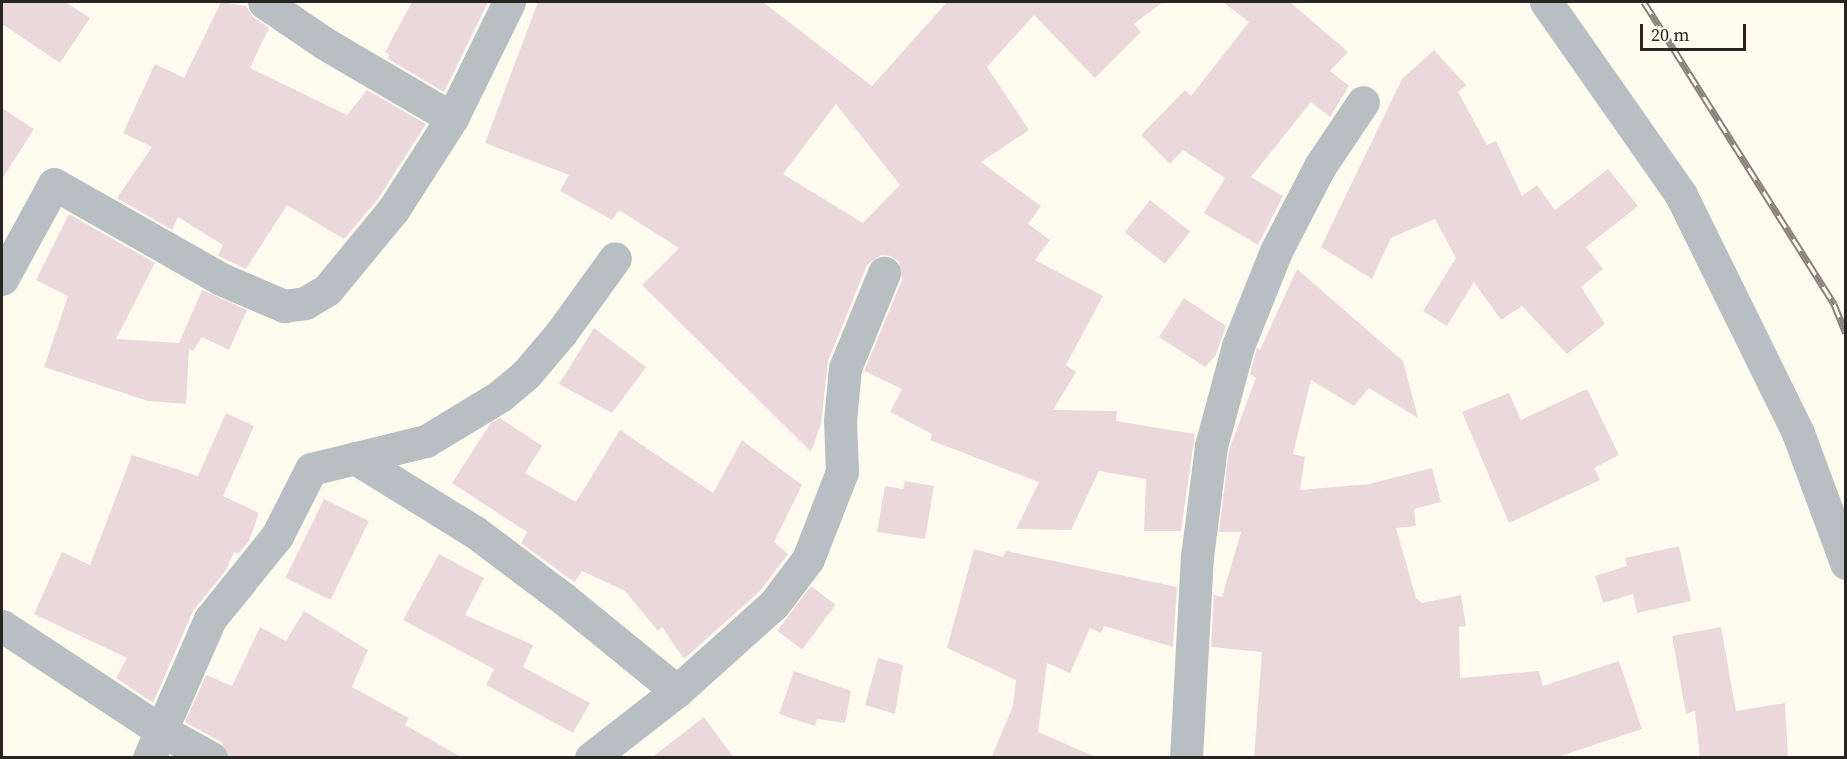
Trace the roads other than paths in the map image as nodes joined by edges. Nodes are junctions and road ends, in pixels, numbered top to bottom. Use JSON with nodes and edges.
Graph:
{"nodes":[{"id":1,"x":264,"y":2,"type":"edge"},
{"id":2,"x":509,"y":2,"type":"edge"},
{"id":3,"x":1546,"y":2,"type":"edge"},
{"id":4,"x":1363,"y":102,"type":"dead end"},
{"id":5,"x":452,"y":118,"type":"junction"},
{"id":6,"x":615,"y":258,"type":"dead end"},
{"id":7,"x":884,"y":273,"type":"dead end"},
{"id":8,"x":2,"y":279,"type":"edge"},
{"id":9,"x":355,"y":458,"type":"junction"},
{"id":10,"x":1845,"y":564,"type":"edge"},
{"id":11,"x":2,"y":626,"type":"edge"},
{"id":12,"x":677,"y":691,"type":"junction"},
{"id":13,"x":154,"y":743,"type":"edge"},
{"id":14,"x":211,"y":758,"type":"edge"},
{"id":15,"x":591,"y":758,"type":"edge"},
{"id":16,"x":1186,"y":758,"type":"edge"}],
"edges":[{"from":1,"to":5,"type":"street"},
{"from":2,"to":5,"type":"street"},
{"from":3,"to":10,"type":"street"},
{"from":4,"to":16,"type":"street"},
{"from":5,"to":8,"type":"street"},
{"from":6,"to":9,"type":"street"},
{"from":7,"to":12,"type":"street"},
{"from":9,"to":12,"type":"street"},
{"from":9,"to":13,"type":"street"},
{"from":11,"to":13,"type":"street"},
{"from":12,"to":15,"type":"street"},
{"from":13,"to":14,"type":"street"}]}
